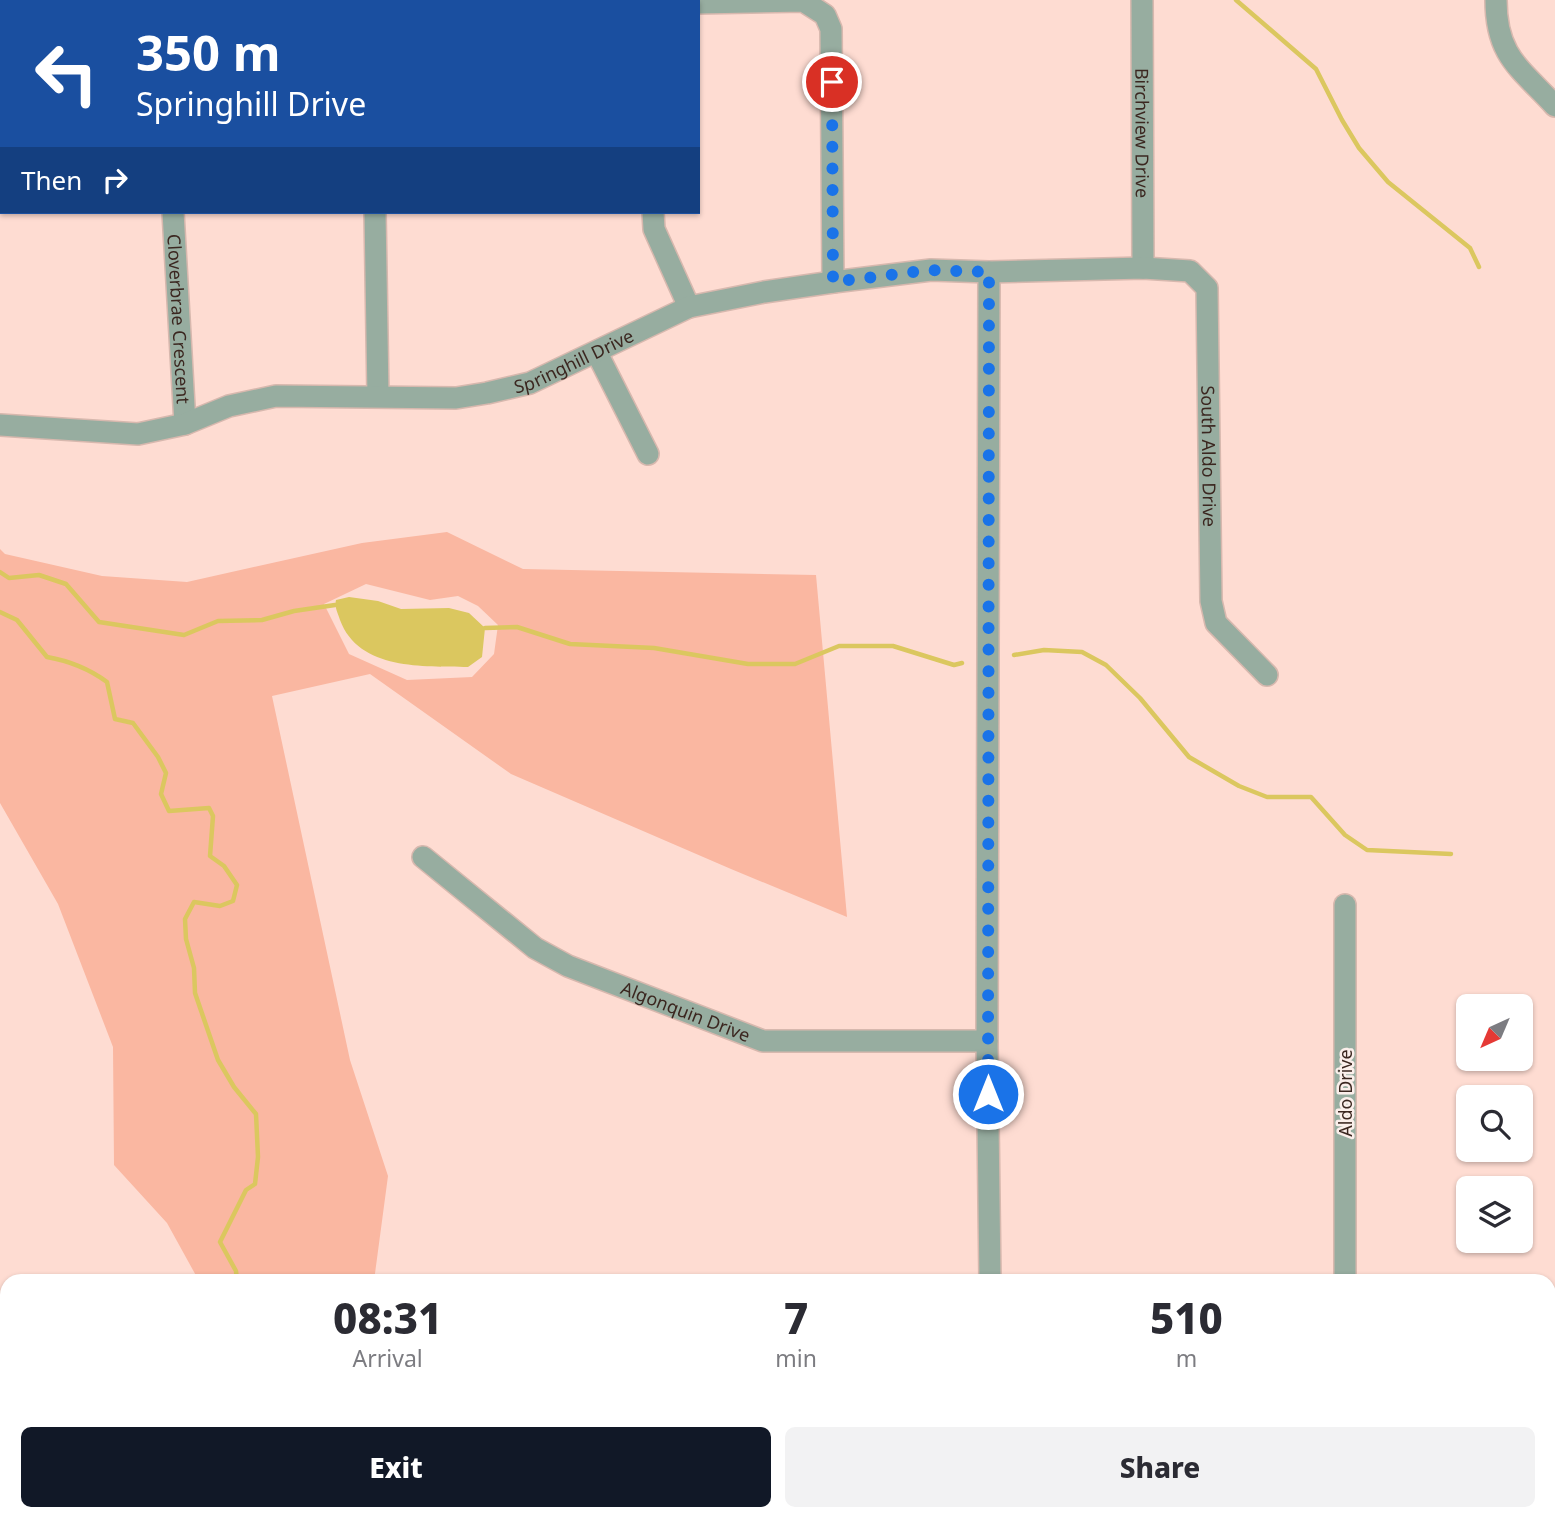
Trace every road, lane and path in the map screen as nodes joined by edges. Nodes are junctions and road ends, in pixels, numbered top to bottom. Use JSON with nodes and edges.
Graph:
{"nodes":[{"id":1,"x":1142,"y":0,"type":"edge"},
{"id":2,"x":1496,"y":0,"type":"edge"},
{"id":3,"x":700,"y":3,"type":"edge"},
{"id":4,"x":1555,"y":106,"type":"edge"},
{"id":5,"x":173,"y":214,"type":"edge"},
{"id":6,"x":375,"y":214,"type":"edge"},
{"id":7,"x":653,"y":214,"type":"edge"},
{"id":8,"x":1143,"y":268,"type":"junction"},
{"id":9,"x":989,"y":272,"type":"junction"},
{"id":10,"x":833,"y":282,"type":"junction"},
{"id":11,"x":689,"y":307,"type":"junction"},
{"id":12,"x":597,"y":353,"type":"junction"},
{"id":13,"x":378,"y":396,"type":"junction"},
{"id":14,"x":185,"y":424,"type":"junction"},
{"id":15,"x":0,"y":425,"type":"edge"},
{"id":16,"x":648,"y":454,"type":"dead end"},
{"id":17,"x":1267,"y":675,"type":"dead end"},
{"id":18,"x":423,"y":858,"type":"dead end"},
{"id":19,"x":1345,"y":905,"type":"dead end"},
{"id":20,"x":987,"y":1041,"type":"junction"},
{"id":21,"x":990,"y":1274,"type":"edge"},
{"id":22,"x":1345,"y":1274,"type":"edge"}],
"edges":[{"from":1,"to":8,"type":"street","name":"Birchview Drive"},
{"from":2,"to":4,"type":"street"},
{"from":3,"to":10,"type":"street"},
{"from":5,"to":14,"type":"street","name":"Cloverbrae Crescent"},
{"from":6,"to":13,"type":"street"},
{"from":7,"to":11,"type":"street"},
{"from":8,"to":9,"type":"street","name":"Springhill Drive"},
{"from":8,"to":17,"type":"street","name":"South Aldo Drive"},
{"from":9,"to":10,"type":"street","name":"Springhill Drive"},
{"from":9,"to":20,"type":"street"},
{"from":10,"to":11,"type":"street","name":"Springhill Drive"},
{"from":11,"to":12,"type":"street","name":"Springhill Drive"},
{"from":12,"to":13,"type":"street","name":"Springhill Drive"},
{"from":12,"to":16,"type":"street"},
{"from":13,"to":14,"type":"street","name":"Springhill Drive"},
{"from":14,"to":15,"type":"street","name":"Springhill Drive"},
{"from":18,"to":20,"type":"street","name":"Algonquin Drive"},
{"from":19,"to":22,"type":"street","name":"Aldo Drive"},
{"from":20,"to":21,"type":"street"}]}
